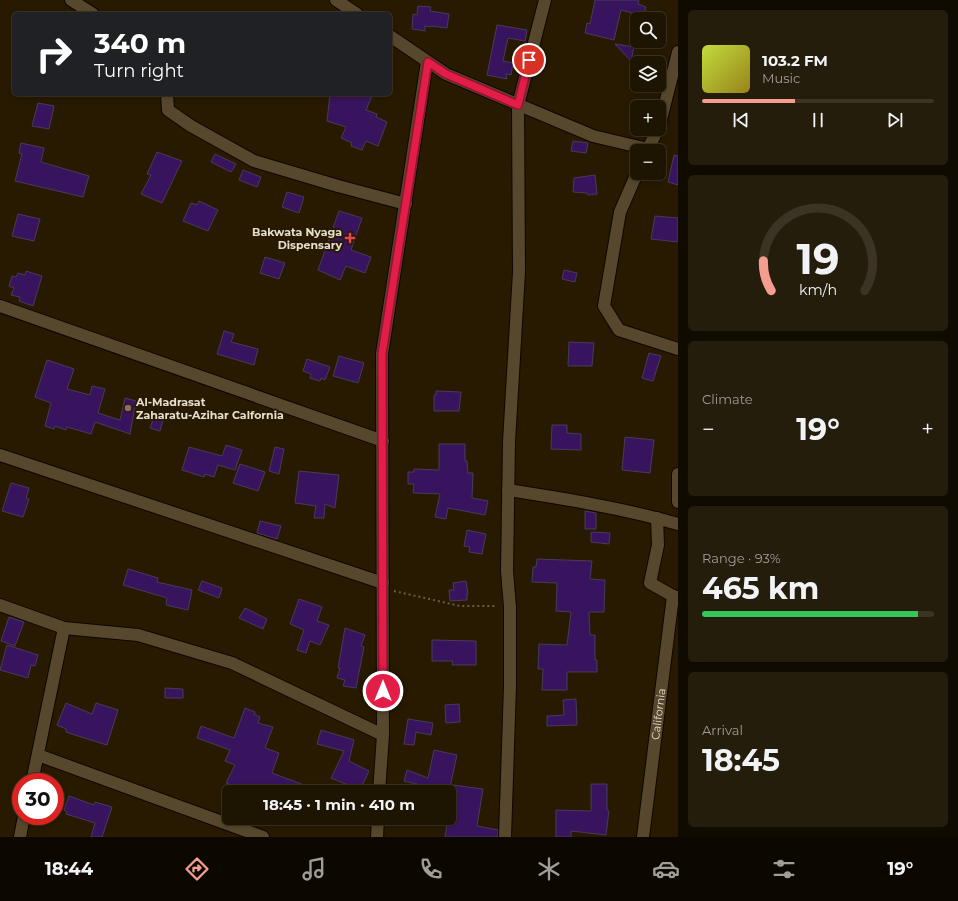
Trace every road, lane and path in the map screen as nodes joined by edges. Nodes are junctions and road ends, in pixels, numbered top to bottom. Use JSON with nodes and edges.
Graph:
{"nodes":[{"id":1,"x":71,"y":0,"type":"edge"},
{"id":2,"x":336,"y":0,"type":"edge"},
{"id":3,"x":545,"y":0,"type":"edge"},
{"id":4,"x":90,"y":12,"type":"edge"},
{"id":5,"x":354,"y":12,"type":"edge"},
{"id":6,"x":392,"y":37,"type":"edge"},
{"id":7,"x":678,"y":52,"type":"edge"},
{"id":8,"x":428,"y":62,"type":"junction"},
{"id":9,"x":676,"y":72,"type":"edge"},
{"id":10,"x":167,"y":96,"type":"edge"},
{"id":11,"x":666,"y":103,"type":"edge"},
{"id":12,"x":518,"y":105,"type":"junction"},
{"id":13,"x":630,"y":146,"type":"edge"},
{"id":14,"x":634,"y":180,"type":"edge"},
{"id":15,"x":406,"y":204,"type":"junction"},
{"id":16,"x":0,"y":306,"type":"edge"},
{"id":17,"x":678,"y":349,"type":"edge"},
{"id":18,"x":382,"y":441,"type":"junction"},
{"id":19,"x":0,"y":455,"type":"edge"},
{"id":20,"x":678,"y":474,"type":"edge"},
{"id":21,"x":508,"y":490,"type":"junction"},
{"id":22,"x":678,"y":502,"type":"edge"},
{"id":23,"x":657,"y":518,"type":"junction"},
{"id":24,"x":678,"y":524,"type":"edge"},
{"id":25,"x":383,"y":586,"type":"junction"},
{"id":26,"x":676,"y":597,"type":"edge"},
{"id":27,"x":0,"y":605,"type":"edge"},
{"id":28,"x":510,"y":607,"type":"junction"},
{"id":29,"x":64,"y":628,"type":"junction"},
{"id":30,"x":383,"y":736,"type":"junction"},
{"id":31,"x":38,"y":755,"type":"junction"},
{"id":32,"x":34,"y":773,"type":"edge"},
{"id":33,"x":380,"y":785,"type":"edge"},
{"id":34,"x":22,"y":825,"type":"edge"},
{"id":35,"x":378,"y":825,"type":"edge"},
{"id":36,"x":20,"y":837,"type":"edge"},
{"id":37,"x":263,"y":837,"type":"edge"},
{"id":38,"x":377,"y":837,"type":"edge"},
{"id":39,"x":505,"y":837,"type":"edge"},
{"id":40,"x":643,"y":837,"type":"edge"}],
"edges":[{"from":1,"to":4,"type":"street"},
{"from":2,"to":5,"type":"street"},
{"from":3,"to":12,"type":"street"},
{"from":6,"to":8,"type":"street"},
{"from":7,"to":9,"type":"street"},
{"from":8,"to":12,"type":"street"},
{"from":8,"to":15,"type":"street"},
{"from":9,"to":11,"type":"street"},
{"from":10,"to":15,"type":"street"},
{"from":12,"to":13,"type":"street"},
{"from":12,"to":21,"type":"street"},
{"from":14,"to":17,"type":"street"},
{"from":15,"to":18,"type":"street"},
{"from":16,"to":18,"type":"street"},
{"from":18,"to":25,"type":"street"},
{"from":19,"to":25,"type":"street"},
{"from":20,"to":22,"type":"street"},
{"from":21,"to":23,"type":"street"},
{"from":21,"to":28,"type":"street"},
{"from":23,"to":24,"type":"street"},
{"from":23,"to":26,"type":"street"},
{"from":25,"to":28,"type":"path"},
{"from":25,"to":30,"type":"street"},
{"from":26,"to":40,"type":"street","name":"California"},
{"from":27,"to":29,"type":"street"},
{"from":28,"to":39,"type":"street"},
{"from":29,"to":30,"type":"street"},
{"from":29,"to":31,"type":"street"},
{"from":30,"to":33,"type":"street"},
{"from":31,"to":32,"type":"street"},
{"from":31,"to":37,"type":"street"},
{"from":34,"to":36,"type":"street"},
{"from":35,"to":38,"type":"street"}]}
